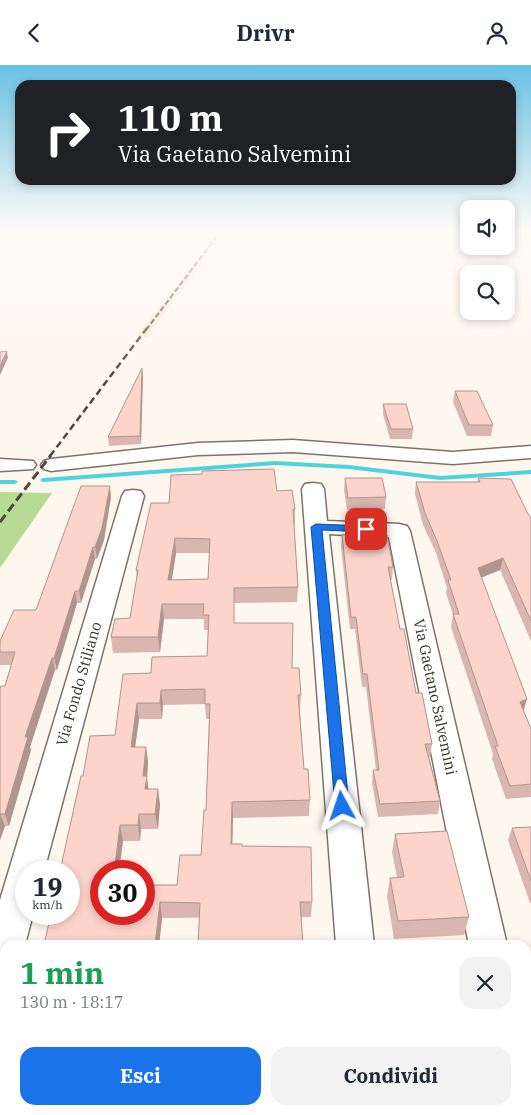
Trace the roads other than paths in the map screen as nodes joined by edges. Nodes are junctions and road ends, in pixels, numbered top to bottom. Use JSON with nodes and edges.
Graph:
{"nodes":[{"id":1,"x":531,"y":452,"type":"edge"},
{"id":2,"x":0,"y":465,"type":"edge"},
{"id":3,"x":26,"y":465,"type":"dead end"},
{"id":4,"x":51,"y":465,"type":"dead end"},
{"id":5,"x":313,"y":489,"type":"dead end"},
{"id":6,"x":133,"y":496,"type":"dead end"},
{"id":7,"x":316,"y":527,"type":"junction"},
{"id":8,"x":29,"y":860,"type":"edge"},
{"id":9,"x":15,"y":910,"type":"edge"},
{"id":10,"x":7,"y":940,"type":"edge"},
{"id":11,"x":355,"y":940,"type":"edge"},
{"id":12,"x":487,"y":940,"type":"edge"}],
"edges":[{"from":1,"to":4,"type":"street"},
{"from":2,"to":3,"type":"street"},
{"from":5,"to":7,"type":"street"},
{"from":6,"to":8,"type":"street","name":"Via Fondo Stiliano"},
{"from":7,"to":11,"type":"street"},
{"from":7,"to":12,"type":"street","name":"Via Gaetano Salvemini"},
{"from":9,"to":10,"type":"street","name":"Via Fondo Stiliano"}]}
